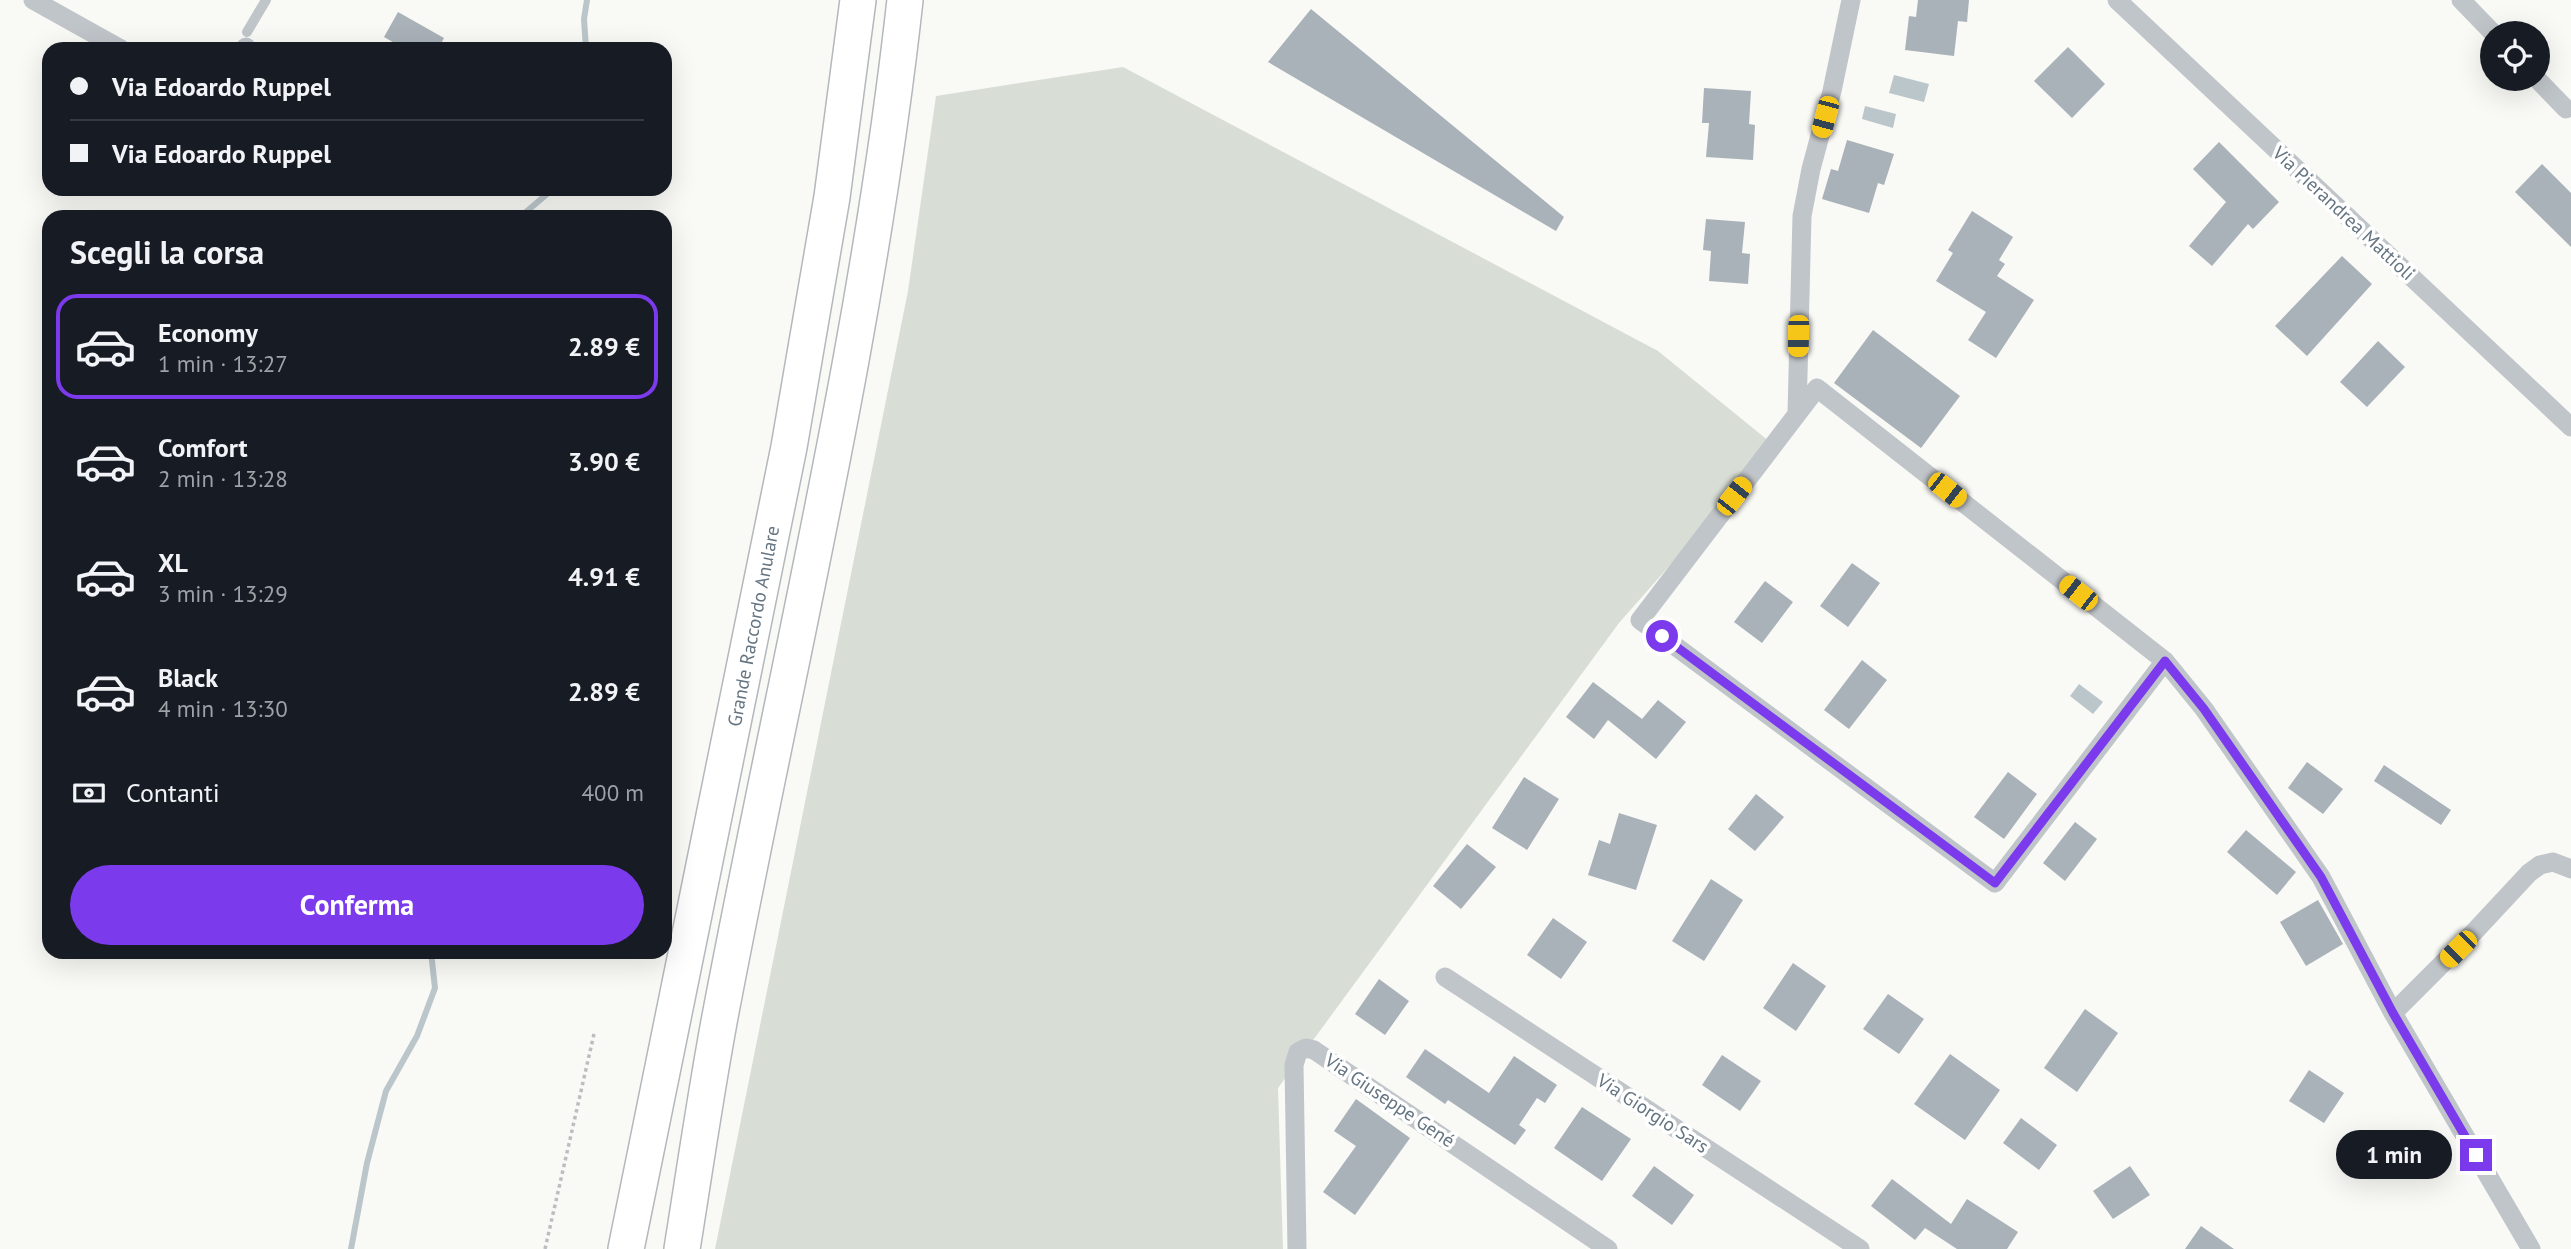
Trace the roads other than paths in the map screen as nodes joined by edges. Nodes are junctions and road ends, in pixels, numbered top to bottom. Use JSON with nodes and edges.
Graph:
{"nodes":[{"id":1,"x":33,"y":0,"type":"edge"},
{"id":2,"x":266,"y":0,"type":"edge"},
{"id":3,"x":858,"y":0,"type":"edge"},
{"id":4,"x":905,"y":0,"type":"edge"},
{"id":5,"x":1851,"y":0,"type":"edge"},
{"id":6,"x":2117,"y":0,"type":"edge"},
{"id":7,"x":2461,"y":0,"type":"edge"},
{"id":8,"x":2481,"y":21,"type":"edge"},
{"id":9,"x":108,"y":42,"type":"edge"},
{"id":10,"x":246,"y":42,"type":"edge"},
{"id":11,"x":2549,"y":91,"type":"edge"},
{"id":12,"x":2566,"y":109,"type":"dead end"},
{"id":13,"x":1797,"y":414,"type":"junction"},
{"id":14,"x":2571,"y":427,"type":"edge"},
{"id":15,"x":2165,"y":661,"type":"junction"},
{"id":16,"x":2571,"y":869,"type":"edge"},
{"id":17,"x":1445,"y":977,"type":"dead end"},
{"id":18,"x":2393,"y":1013,"type":"junction"},
{"id":19,"x":626,"y":1249,"type":"edge"},
{"id":20,"x":682,"y":1249,"type":"edge"},
{"id":21,"x":1297,"y":1249,"type":"edge"},
{"id":22,"x":1608,"y":1249,"type":"edge"},
{"id":23,"x":1860,"y":1249,"type":"edge"},
{"id":24,"x":2532,"y":1249,"type":"edge"}],
"edges":[{"from":1,"to":9,"type":"street"},
{"from":2,"to":10,"type":"lane"},
{"from":3,"to":19,"type":"highway","name":"Grande Raccordo Anulare"},
{"from":4,"to":20,"type":"highway"},
{"from":5,"to":13,"type":"street"},
{"from":6,"to":14,"type":"street","name":"Via Pierandrea Mattioli"},
{"from":7,"to":8,"type":"street"},
{"from":11,"to":12,"type":"street"},
{"from":13,"to":15,"type":"street"},
{"from":13,"to":15,"type":"street"},
{"from":15,"to":18,"type":"street"},
{"from":16,"to":18,"type":"street"},
{"from":17,"to":23,"type":"street","name":"Via Giorgio Sars"},
{"from":18,"to":24,"type":"street"},
{"from":21,"to":22,"type":"street","name":"Via Giuseppe Gené"}]}
